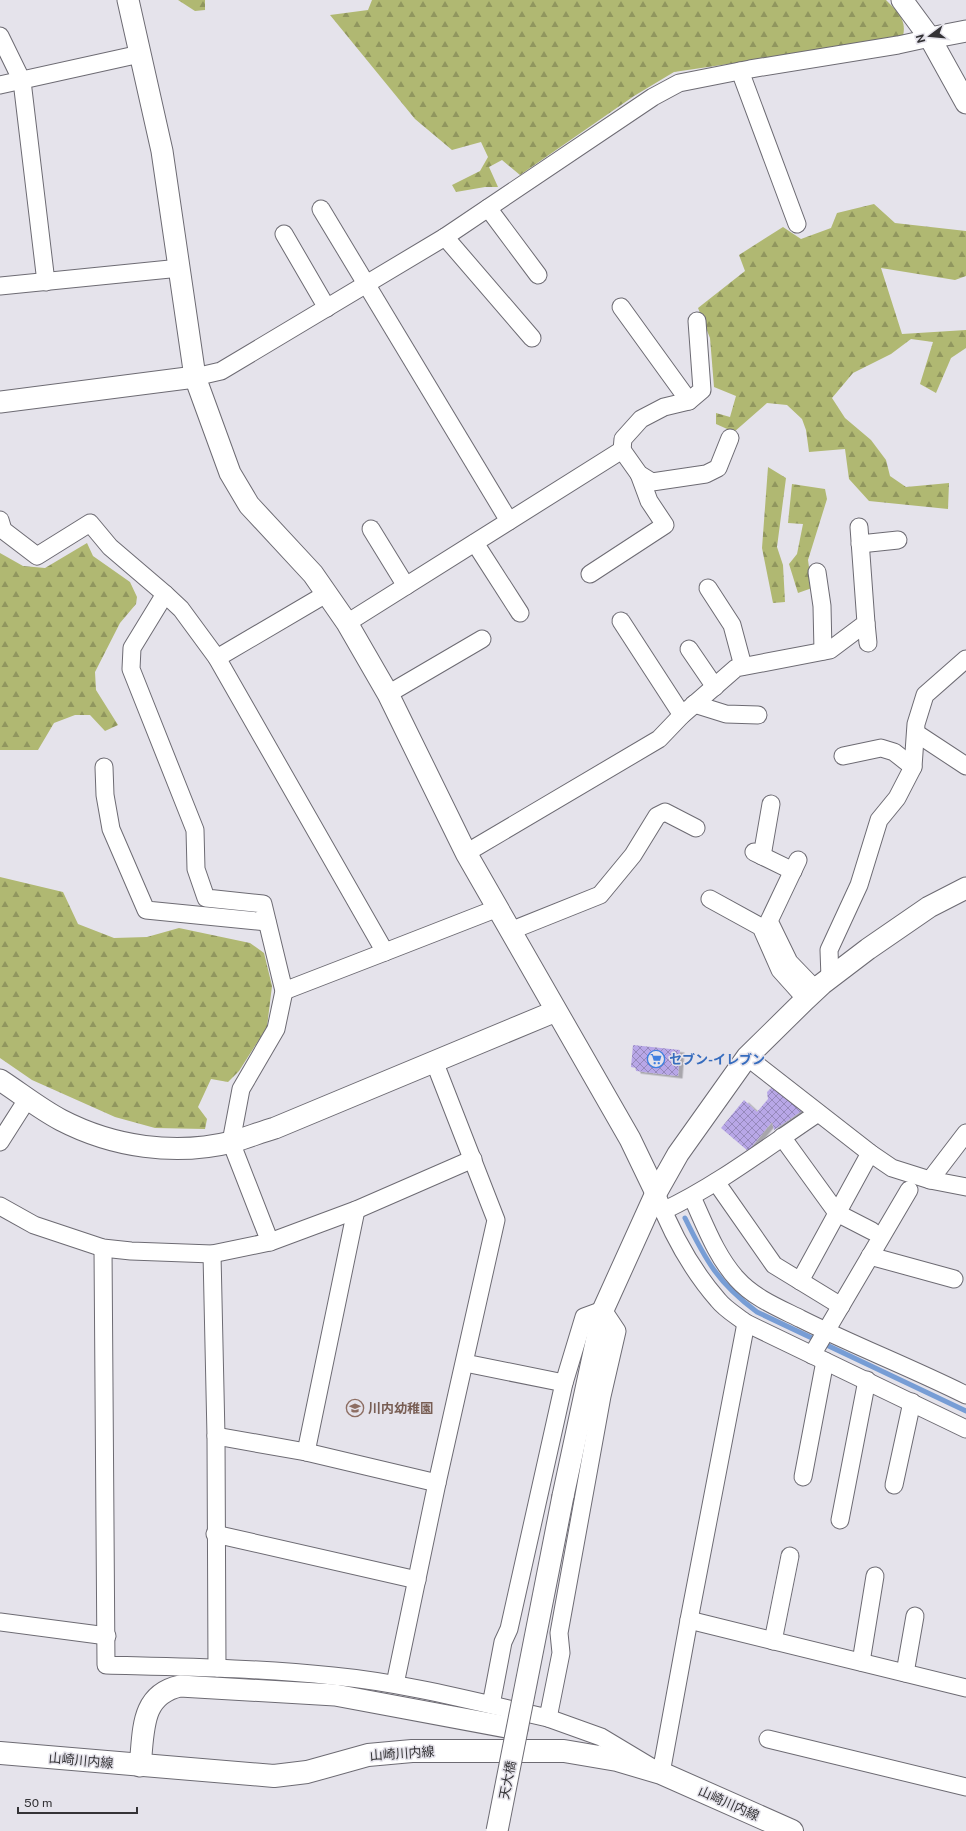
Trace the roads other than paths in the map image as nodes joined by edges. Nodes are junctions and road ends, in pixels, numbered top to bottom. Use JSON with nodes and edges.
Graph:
{"nodes":[{"id":1,"x":128,"y":0,"type":"edge"},
{"id":2,"x":902,"y":0,"type":"edge"},
{"id":3,"x":966,"y":31,"type":"edge"},
{"id":4,"x":0,"y":36,"type":"edge"},
{"id":5,"x":930,"y":38,"type":"junction"},
{"id":6,"x":140,"y":54,"type":"junction"},
{"id":7,"x":740,"y":71,"type":"junction"},
{"id":8,"x":22,"y":81,"type":"junction"},
{"id":9,"x":0,"y":86,"type":"edge"},
{"id":10,"x":966,"y":103,"type":"edge"},
{"id":11,"x":488,"y":208,"type":"junction"},
{"id":12,"x":321,"y":209,"type":"dead end"},
{"id":13,"x":797,"y":224,"type":"dead end"},
{"id":14,"x":284,"y":234,"type":"dead end"},
{"id":15,"x":445,"y":237,"type":"junction"},
{"id":16,"x":180,"y":268,"type":"junction"},
{"id":17,"x":538,"y":275,"type":"dead end"},
{"id":18,"x":46,"y":282,"type":"junction"},
{"id":19,"x":366,"y":285,"type":"junction"},
{"id":20,"x":0,"y":286,"type":"edge"},
{"id":21,"x":621,"y":307,"type":"dead end"},
{"id":22,"x":327,"y":308,"type":"junction"},
{"id":23,"x":697,"y":321,"type":"dead end"},
{"id":24,"x":532,"y":338,"type":"dead end"},
{"id":25,"x":195,"y":377,"type":"junction"},
{"id":26,"x":689,"y":401,"type":"junction"},
{"id":27,"x":0,"y":402,"type":"edge"},
{"id":28,"x":730,"y":438,"type":"dead end"},
{"id":29,"x":622,"y":450,"type":"junction"},
{"id":30,"x":639,"y":474,"type":"junction"},
{"id":31,"x":509,"y":521,"type":"junction"},
{"id":32,"x":1,"y":527,"type":"edge"},
{"id":33,"x":859,"y":527,"type":"dead end"},
{"id":34,"x":371,"y":529,"type":"dead end"},
{"id":35,"x":898,"y":540,"type":"dead end"},
{"id":36,"x":475,"y":543,"type":"junction"},
{"id":37,"x":860,"y":544,"type":"junction"},
{"id":38,"x":817,"y":572,"type":"dead end"},
{"id":39,"x":590,"y":574,"type":"dead end"},
{"id":40,"x":406,"y":586,"type":"junction"},
{"id":41,"x":708,"y":588,"type":"dead end"},
{"id":42,"x":165,"y":594,"type":"junction"},
{"id":43,"x":326,"y":594,"type":"junction"},
{"id":44,"x":520,"y":613,"type":"dead end"},
{"id":45,"x":621,"y":621,"type":"dead end"},
{"id":46,"x":347,"y":623,"type":"junction"},
{"id":47,"x":866,"y":623,"type":"junction"},
{"id":48,"x":482,"y":640,"type":"dead end"},
{"id":49,"x":868,"y":643,"type":"dead end"},
{"id":50,"x":689,"y":649,"type":"dead end"},
{"id":51,"x":823,"y":651,"type":"junction"},
{"id":52,"x":217,"y":658,"type":"junction"},
{"id":53,"x":966,"y":659,"type":"edge"},
{"id":54,"x":743,"y":666,"type":"junction"},
{"id":55,"x":715,"y":687,"type":"junction"},
{"id":56,"x":388,"y":694,"type":"junction"},
{"id":57,"x":694,"y":704,"type":"junction"},
{"id":58,"x":682,"y":715,"type":"junction"},
{"id":59,"x":758,"y":715,"type":"dead end"},
{"id":60,"x":916,"y":733,"type":"junction"},
{"id":61,"x":843,"y":756,"type":"dead end"},
{"id":62,"x":966,"y":766,"type":"edge"},
{"id":63,"x":104,"y":767,"type":"dead end"},
{"id":64,"x":913,"y":767,"type":"junction"},
{"id":65,"x":771,"y":804,"type":"dead end"},
{"id":66,"x":696,"y":828,"type":"dead end"},
{"id":67,"x":466,"y":852,"type":"junction"},
{"id":68,"x":966,"y":888,"type":"edge"},
{"id":69,"x":710,"y":899,"type":"dead end"},
{"id":70,"x":498,"y":908,"type":"junction"},
{"id":71,"x":267,"y":922,"type":"junction"},
{"id":72,"x":510,"y":931,"type":"junction"},
{"id":73,"x":385,"y":952,"type":"junction"},
{"id":74,"x":818,"y":989,"type":"junction"},
{"id":75,"x":284,"y":991,"type":"junction"},
{"id":76,"x":556,"y":1011,"type":"junction"},
{"id":77,"x":747,"y":1057,"type":"junction"},
{"id":78,"x":434,"y":1061,"type":"junction"},
{"id":79,"x":0,"y":1080,"type":"edge"},
{"id":80,"x":28,"y":1098,"type":"junction"},
{"id":81,"x":818,"y":1113,"type":"junction"},
{"id":82,"x":966,"y":1133,"type":"edge"},
{"id":83,"x":782,"y":1137,"type":"junction"},
{"id":84,"x":0,"y":1142,"type":"edge"},
{"id":85,"x":231,"y":1142,"type":"junction"},
{"id":86,"x":870,"y":1153,"type":"junction"},
{"id":87,"x":473,"y":1159,"type":"junction"},
{"id":88,"x":930,"y":1180,"type":"junction"},
{"id":89,"x":716,"y":1182,"type":"junction"},
{"id":90,"x":966,"y":1187,"type":"edge"},
{"id":91,"x":909,"y":1190,"type":"dead end"},
{"id":92,"x":692,"y":1197,"type":"junction"},
{"id":93,"x":659,"y":1202,"type":"junction"},
{"id":94,"x":0,"y":1206,"type":"edge"},
{"id":95,"x":356,"y":1210,"type":"junction"},
{"id":96,"x":837,"y":1213,"type":"junction"},
{"id":97,"x":872,"y":1231,"type":"dead end"},
{"id":98,"x":270,"y":1242,"type":"junction"},
{"id":99,"x":102,"y":1248,"type":"junction"},
{"id":100,"x":212,"y":1254,"type":"junction"},
{"id":101,"x":870,"y":1256,"type":"junction"},
{"id":102,"x":954,"y":1279,"type":"dead end"},
{"id":103,"x":800,"y":1281,"type":"junction"},
{"id":104,"x":841,"y":1306,"type":"junction"},
{"id":105,"x":603,"y":1310,"type":"junction"},
{"id":106,"x":746,"y":1323,"type":"junction"},
{"id":107,"x":825,"y":1332,"type":"junction"},
{"id":108,"x":819,"y":1358,"type":"junction"},
{"id":109,"x":465,"y":1363,"type":"junction"},
{"id":110,"x":867,"y":1380,"type":"junction"},
{"id":111,"x":564,"y":1383,"type":"junction"},
{"id":112,"x":966,"y":1395,"type":"edge"},
{"id":113,"x":912,"y":1402,"type":"junction"},
{"id":114,"x":966,"y":1429,"type":"edge"},
{"id":115,"x":216,"y":1436,"type":"junction"},
{"id":116,"x":306,"y":1452,"type":"junction"},
{"id":117,"x":803,"y":1478,"type":"dead end"},
{"id":118,"x":437,"y":1483,"type":"junction"},
{"id":119,"x":894,"y":1485,"type":"dead end"},
{"id":120,"x":840,"y":1520,"type":"dead end"},
{"id":121,"x":215,"y":1534,"type":"junction"},
{"id":122,"x":790,"y":1556,"type":"dead end"},
{"id":123,"x":876,"y":1576,"type":"dead end"},
{"id":124,"x":417,"y":1580,"type":"junction"},
{"id":125,"x":915,"y":1616,"type":"dead end"},
{"id":126,"x":689,"y":1620,"type":"junction"},
{"id":127,"x":0,"y":1622,"type":"edge"},
{"id":128,"x":107,"y":1636,"type":"junction"},
{"id":129,"x":773,"y":1641,"type":"junction"},
{"id":130,"x":861,"y":1662,"type":"junction"},
{"id":131,"x":217,"y":1668,"type":"junction"},
{"id":132,"x":905,"y":1673,"type":"junction"},
{"id":133,"x":396,"y":1684,"type":"junction"},
{"id":134,"x":966,"y":1688,"type":"edge"},
{"id":135,"x":491,"y":1705,"type":"junction"},
{"id":136,"x":548,"y":1718,"type":"junction"},
{"id":137,"x":517,"y":1730,"type":"junction"},
{"id":138,"x":768,"y":1739,"type":"dead end"},
{"id":139,"x":0,"y":1753,"type":"edge"},
{"id":140,"x":140,"y":1766,"type":"junction"},
{"id":141,"x":661,"y":1773,"type":"junction"},
{"id":142,"x":966,"y":1787,"type":"edge"},
{"id":143,"x":497,"y":1831,"type":"edge"},
{"id":144,"x":792,"y":1831,"type":"edge"}],
"edges":[{"from":1,"to":6,"type":"street"},
{"from":2,"to":5,"type":"street"},
{"from":3,"to":5,"type":"street"},
{"from":4,"to":8,"type":"street"},
{"from":5,"to":7,"type":"street"},
{"from":5,"to":10,"type":"street"},
{"from":6,"to":8,"type":"street"},
{"from":6,"to":16,"type":"street"},
{"from":7,"to":11,"type":"street"},
{"from":7,"to":13,"type":"street"},
{"from":8,"to":9,"type":"street"},
{"from":8,"to":18,"type":"street"},
{"from":11,"to":15,"type":"street"},
{"from":11,"to":17,"type":"street"},
{"from":12,"to":19,"type":"street"},
{"from":14,"to":22,"type":"street"},
{"from":15,"to":19,"type":"street"},
{"from":15,"to":24,"type":"street"},
{"from":16,"to":18,"type":"street"},
{"from":16,"to":25,"type":"street"},
{"from":18,"to":20,"type":"street"},
{"from":19,"to":22,"type":"street"},
{"from":19,"to":31,"type":"street"},
{"from":21,"to":26,"type":"street"},
{"from":22,"to":25,"type":"street"},
{"from":23,"to":26,"type":"street"},
{"from":25,"to":27,"type":"street"},
{"from":25,"to":43,"type":"street"},
{"from":26,"to":29,"type":"street"},
{"from":28,"to":30,"type":"street"},
{"from":29,"to":30,"type":"street"},
{"from":29,"to":31,"type":"street"},
{"from":30,"to":39,"type":"street"},
{"from":31,"to":36,"type":"street"},
{"from":32,"to":42,"type":"street"},
{"from":33,"to":37,"type":"street"},
{"from":34,"to":40,"type":"street"},
{"from":35,"to":37,"type":"street"},
{"from":36,"to":40,"type":"street"},
{"from":36,"to":44,"type":"street"},
{"from":37,"to":47,"type":"street"},
{"from":38,"to":51,"type":"street"},
{"from":40,"to":46,"type":"street"},
{"from":41,"to":54,"type":"street"},
{"from":42,"to":52,"type":"street"},
{"from":42,"to":71,"type":"street"},
{"from":43,"to":46,"type":"street"},
{"from":43,"to":52,"type":"street"},
{"from":45,"to":58,"type":"street"},
{"from":46,"to":56,"type":"street"},
{"from":47,"to":49,"type":"street"},
{"from":47,"to":51,"type":"street"},
{"from":48,"to":56,"type":"street"},
{"from":50,"to":55,"type":"street"},
{"from":51,"to":54,"type":"street"},
{"from":52,"to":73,"type":"street"},
{"from":53,"to":60,"type":"street"},
{"from":54,"to":55,"type":"street"},
{"from":55,"to":57,"type":"street"},
{"from":56,"to":67,"type":"street"},
{"from":57,"to":58,"type":"street"},
{"from":57,"to":59,"type":"street"},
{"from":58,"to":67,"type":"street"},
{"from":60,"to":62,"type":"street"},
{"from":60,"to":64,"type":"street"},
{"from":61,"to":64,"type":"street"},
{"from":63,"to":71,"type":"street"},
{"from":64,"to":74,"type":"street"},
{"from":65,"to":74,"type":"street"},
{"from":66,"to":72,"type":"street"},
{"from":67,"to":70,"type":"street"},
{"from":68,"to":74,"type":"street","name":"天大橋"},
{"from":69,"to":74,"type":"street"},
{"from":70,"to":72,"type":"street"},
{"from":70,"to":73,"type":"street"},
{"from":71,"to":75,"type":"street"},
{"from":72,"to":76,"type":"street"},
{"from":73,"to":75,"type":"street"},
{"from":74,"to":77,"type":"street","name":"天大橋"},
{"from":75,"to":85,"type":"street"},
{"from":76,"to":78,"type":"street"},
{"from":76,"to":93,"type":"street"},
{"from":77,"to":81,"type":"street"},
{"from":77,"to":93,"type":"street","name":"天大橋"},
{"from":78,"to":85,"type":"street"},
{"from":78,"to":87,"type":"street"},
{"from":79,"to":80,"type":"street"},
{"from":80,"to":84,"type":"street"},
{"from":80,"to":85,"type":"street"},
{"from":81,"to":83,"type":"street"},
{"from":81,"to":86,"type":"street"},
{"from":82,"to":88,"type":"street"},
{"from":83,"to":89,"type":"street"},
{"from":83,"to":96,"type":"street"},
{"from":85,"to":98,"type":"street"},
{"from":86,"to":88,"type":"street"},
{"from":86,"to":96,"type":"street"},
{"from":87,"to":95,"type":"street"},
{"from":87,"to":109,"type":"street"},
{"from":88,"to":90,"type":"street"},
{"from":89,"to":92,"type":"street"},
{"from":89,"to":103,"type":"street"},
{"from":91,"to":101,"type":"street"},
{"from":92,"to":93,"type":"street"},
{"from":92,"to":107,"type":"street"},
{"from":93,"to":105,"type":"street","name":"天大橋"},
{"from":93,"to":106,"type":"street"},
{"from":94,"to":99,"type":"street"},
{"from":95,"to":98,"type":"street"},
{"from":95,"to":116,"type":"street"},
{"from":96,"to":97,"type":"street"},
{"from":96,"to":103,"type":"street"},
{"from":98,"to":100,"type":"street"},
{"from":99,"to":100,"type":"street"},
{"from":99,"to":128,"type":"street"},
{"from":100,"to":115,"type":"street"},
{"from":101,"to":102,"type":"street"},
{"from":101,"to":104,"type":"street"},
{"from":103,"to":104,"type":"street"},
{"from":104,"to":107,"type":"street"},
{"from":105,"to":111,"type":"street"},
{"from":105,"to":136,"type":"street"},
{"from":105,"to":137,"type":"street","name":"天大橋","bridge":true},
{"from":106,"to":108,"type":"street"},
{"from":106,"to":126,"type":"street"},
{"from":107,"to":108,"type":"street"},
{"from":107,"to":112,"type":"street"},
{"from":108,"to":110,"type":"street"},
{"from":108,"to":117,"type":"street"},
{"from":109,"to":111,"type":"street"},
{"from":109,"to":118,"type":"street"},
{"from":110,"to":113,"type":"street"},
{"from":110,"to":120,"type":"street"},
{"from":111,"to":135,"type":"street"},
{"from":113,"to":114,"type":"street"},
{"from":113,"to":119,"type":"street"},
{"from":115,"to":116,"type":"street"},
{"from":115,"to":121,"type":"street"},
{"from":116,"to":118,"type":"street"},
{"from":118,"to":124,"type":"street"},
{"from":121,"to":124,"type":"street"},
{"from":121,"to":131,"type":"street"},
{"from":122,"to":129,"type":"street"},
{"from":123,"to":130,"type":"street"},
{"from":124,"to":133,"type":"street"},
{"from":125,"to":132,"type":"street"},
{"from":126,"to":129,"type":"street"},
{"from":126,"to":141,"type":"street"},
{"from":127,"to":128,"type":"street"},
{"from":128,"to":131,"type":"street"},
{"from":129,"to":130,"type":"street"},
{"from":130,"to":132,"type":"street"},
{"from":131,"to":133,"type":"street"},
{"from":132,"to":134,"type":"street"},
{"from":133,"to":135,"type":"street"},
{"from":135,"to":136,"type":"street"},
{"from":136,"to":141,"type":"street"},
{"from":137,"to":140,"type":"street"},
{"from":137,"to":143,"type":"street","name":"天大橋","bridge":true},
{"from":138,"to":142,"type":"street"},
{"from":139,"to":140,"type":"main road","name":"山崎川内線"},
{"from":140,"to":141,"type":"main road","name":"山崎川内線"},
{"from":141,"to":144,"type":"main road","name":"山崎川内線"}]}
